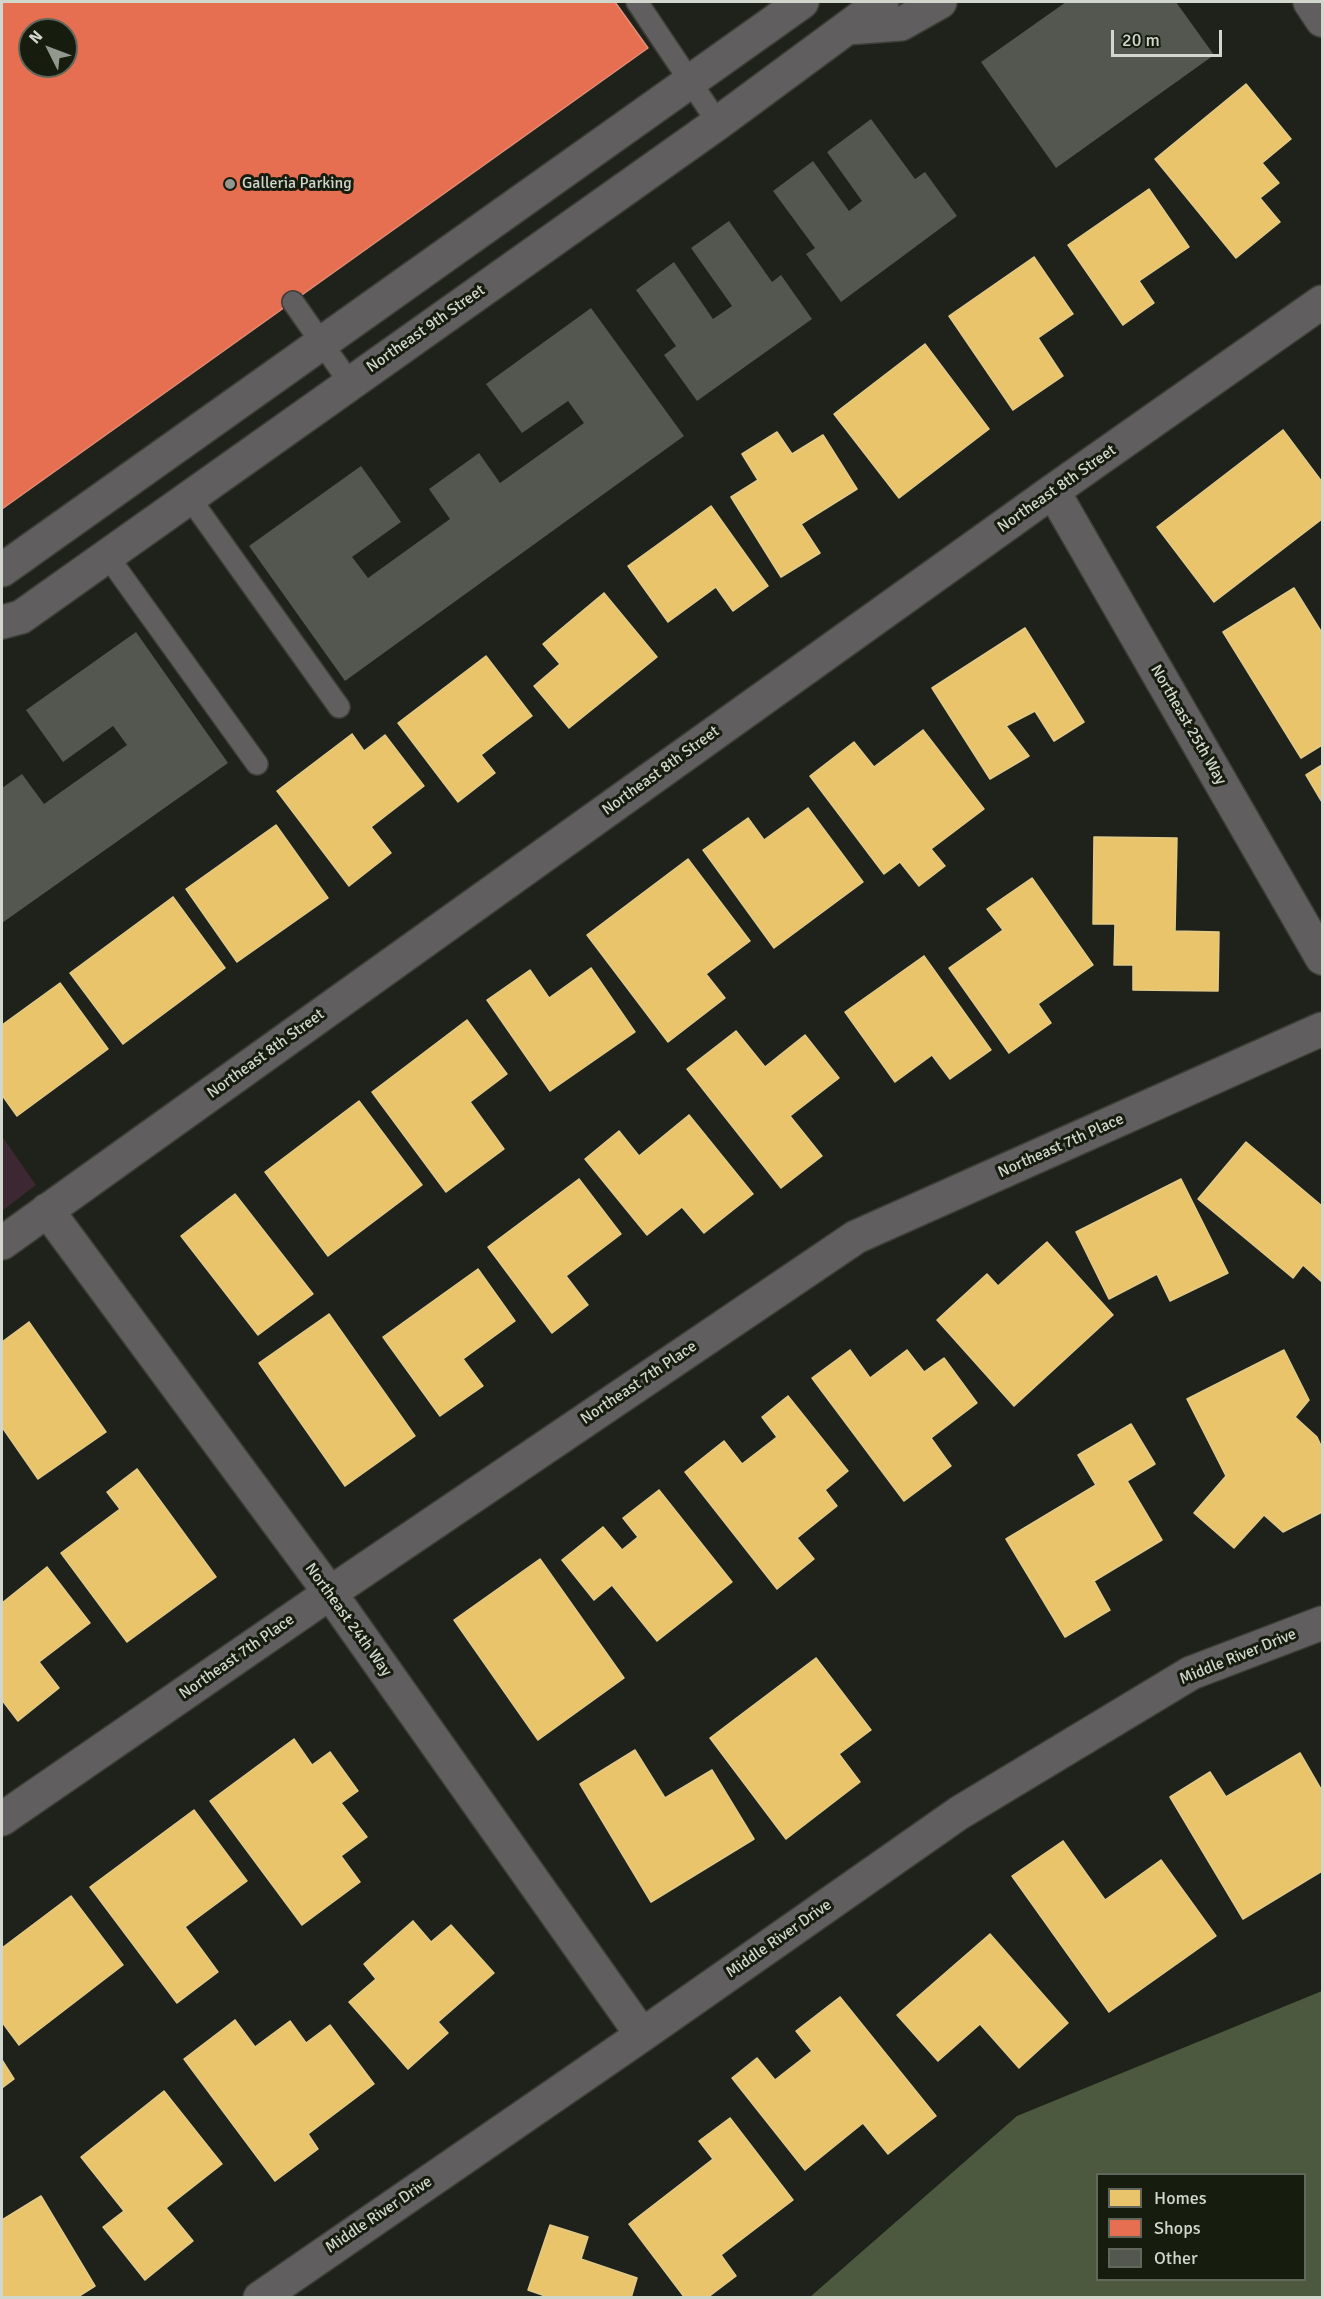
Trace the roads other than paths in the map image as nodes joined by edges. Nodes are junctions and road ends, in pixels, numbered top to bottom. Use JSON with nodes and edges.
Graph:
{"nodes":[{"id":1,"x":637,"y":2,"type":"edge"},
{"id":2,"x":802,"y":2,"type":"edge"},
{"id":3,"x":882,"y":2,"type":"edge"},
{"id":4,"x":940,"y":2,"type":"edge"},
{"id":5,"x":1310,"y":2,"type":"edge"},
{"id":6,"x":1323,"y":20,"type":"edge"},
{"id":7,"x":847,"y":28,"type":"junction"},
{"id":8,"x":691,"y":82,"type":"junction"},
{"id":9,"x":718,"y":123,"type":"junction"},
{"id":10,"x":293,"y":302,"type":"dead end"},
{"id":11,"x":1323,"y":302,"type":"edge"},
{"id":12,"x":321,"y":342,"type":"junction"},
{"id":13,"x":350,"y":383,"type":"junction"},
{"id":14,"x":1053,"y":491,"type":"junction"},
{"id":15,"x":189,"y":497,"type":"junction"},
{"id":16,"x":106,"y":555,"type":"junction"},
{"id":17,"x":2,"y":570,"type":"edge"},
{"id":18,"x":2,"y":621,"type":"edge"},
{"id":19,"x":339,"y":707,"type":"dead end"},
{"id":20,"x":257,"y":764,"type":"dead end"},
{"id":21,"x":1323,"y":958,"type":"edge"},
{"id":22,"x":1323,"y":1029,"type":"edge"},
{"id":23,"x":47,"y":1210,"type":"junction"},
{"id":24,"x":2,"y":1243,"type":"edge"},
{"id":25,"x":330,"y":1593,"type":"junction"},
{"id":26,"x":1323,"y":1623,"type":"edge"},
{"id":27,"x":2,"y":1820,"type":"edge"},
{"id":28,"x":642,"y":2035,"type":"junction"},
{"id":29,"x":260,"y":2298,"type":"edge"}],
"edges":[{"from":1,"to":8,"type":"lane"},
{"from":2,"to":8,"type":"street"},
{"from":3,"to":7,"type":"street","name":"Northeast 9th Street"},
{"from":4,"to":7,"type":"street"},
{"from":5,"to":6,"type":"street"},
{"from":7,"to":9,"type":"street","name":"Northeast 9th Street"},
{"from":8,"to":9,"type":"lane"},
{"from":8,"to":12,"type":"street"},
{"from":9,"to":13,"type":"street","name":"Northeast 9th Street"},
{"from":10,"to":12,"type":"lane"},
{"from":11,"to":14,"type":"street","name":"Northeast 8th Street"},
{"from":12,"to":13,"type":"lane"},
{"from":12,"to":17,"type":"street"},
{"from":13,"to":15,"type":"street","name":"Northeast 9th Street"},
{"from":14,"to":21,"type":"street","name":"Northeast 25th Way"},
{"from":14,"to":23,"type":"street","name":"Northeast 8th Street"},
{"from":15,"to":16,"type":"street","name":"Northeast 9th Street"},
{"from":15,"to":19,"type":"lane"},
{"from":16,"to":18,"type":"street","name":"Northeast 9th Street"},
{"from":16,"to":20,"type":"lane"},
{"from":22,"to":25,"type":"street","name":"Northeast 7th Place"},
{"from":23,"to":24,"type":"street","name":"Northeast 8th Street"},
{"from":23,"to":25,"type":"street","name":"Northeast 24th Way"},
{"from":25,"to":27,"type":"street","name":"Northeast 7th Place"},
{"from":25,"to":28,"type":"street","name":"Northeast 24th Way"},
{"from":26,"to":28,"type":"street","name":"Middle River Drive"},
{"from":28,"to":29,"type":"street","name":"Middle River Drive"}]}
